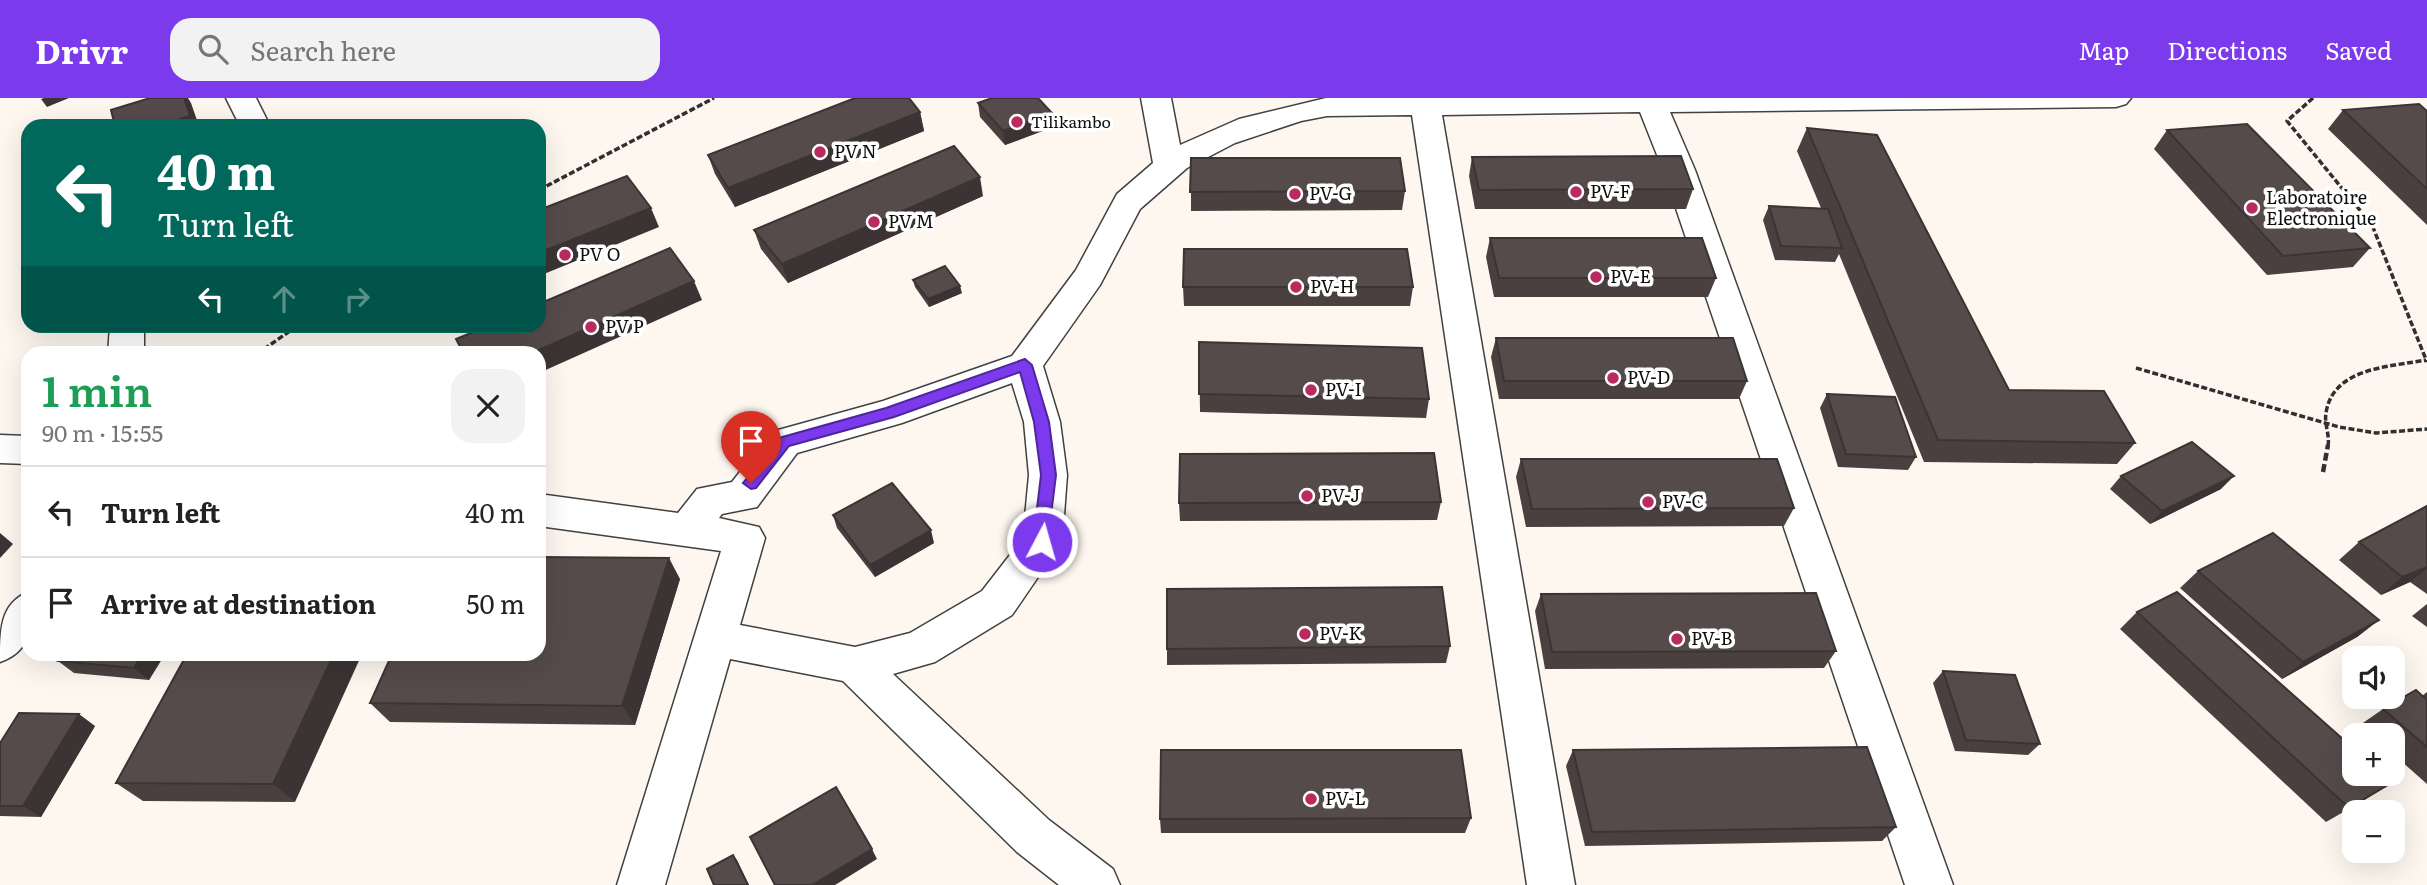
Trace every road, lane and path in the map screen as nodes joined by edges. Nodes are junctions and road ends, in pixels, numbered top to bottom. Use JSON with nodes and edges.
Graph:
{"nodes":[{"id":1,"x":242,"y":98,"type":"edge"},
{"id":2,"x":715,"y":98,"type":"edge"},
{"id":3,"x":1156,"y":98,"type":"edge"},
{"id":4,"x":2116,"y":98,"type":"edge"},
{"id":5,"x":2313,"y":98,"type":"edge"},
{"id":6,"x":1519,"y":101,"type":"edge"},
{"id":7,"x":1651,"y":103,"type":"junction"},
{"id":8,"x":1426,"y":106,"type":"junction"},
{"id":9,"x":252,"y":119,"type":"edge"},
{"id":10,"x":1169,"y":166,"type":"junction"},
{"id":11,"x":546,"y":186,"type":"edge"},
{"id":12,"x":287,"y":333,"type":"edge"},
{"id":13,"x":268,"y":346,"type":"edge"},
{"id":14,"x":2426,"y":361,"type":"edge"},
{"id":15,"x":1025,"y":365,"type":"junction"},
{"id":16,"x":2136,"y":368,"type":"dead end"},
{"id":17,"x":2327,"y":424,"type":"junction"},
{"id":18,"x":2427,"y":429,"type":"edge"},
{"id":19,"x":0,"y":449,"type":"edge"},
{"id":20,"x":21,"y":450,"type":"edge"},
{"id":21,"x":2323,"y":472,"type":"dead end"},
{"id":22,"x":546,"y":511,"type":"edge"},
{"id":23,"x":687,"y":530,"type":"junction"},
{"id":24,"x":21,"y":618,"type":"edge"},
{"id":25,"x":715,"y":638,"type":"junction"},
{"id":26,"x":0,"y":644,"type":"edge"},
{"id":27,"x":855,"y":665,"type":"junction"},
{"id":28,"x":634,"y":884,"type":"edge"},
{"id":29,"x":1096,"y":885,"type":"edge"},
{"id":30,"x":1551,"y":885,"type":"edge"},
{"id":31,"x":1929,"y":885,"type":"edge"}],
"edges":[{"from":1,"to":9,"type":"street"},
{"from":2,"to":11,"type":"path"},
{"from":3,"to":10,"type":"street"},
{"from":4,"to":7,"type":"street"},
{"from":5,"to":14,"type":"path"},
{"from":6,"to":7,"type":"street"},
{"from":6,"to":8,"type":"street"},
{"from":7,"to":31,"type":"street"},
{"from":8,"to":10,"type":"street"},
{"from":8,"to":30,"type":"street"},
{"from":10,"to":15,"type":"street"},
{"from":12,"to":13,"type":"path"},
{"from":14,"to":17,"type":"path"},
{"from":15,"to":23,"type":"street"},
{"from":15,"to":27,"type":"street"},
{"from":16,"to":17,"type":"path"},
{"from":17,"to":18,"type":"path"},
{"from":17,"to":21,"type":"path"},
{"from":19,"to":20,"type":"street"},
{"from":22,"to":23,"type":"street"},
{"from":23,"to":25,"type":"street"},
{"from":24,"to":26,"type":"street"},
{"from":25,"to":27,"type":"street"},
{"from":25,"to":28,"type":"street"},
{"from":27,"to":29,"type":"street"}]}
